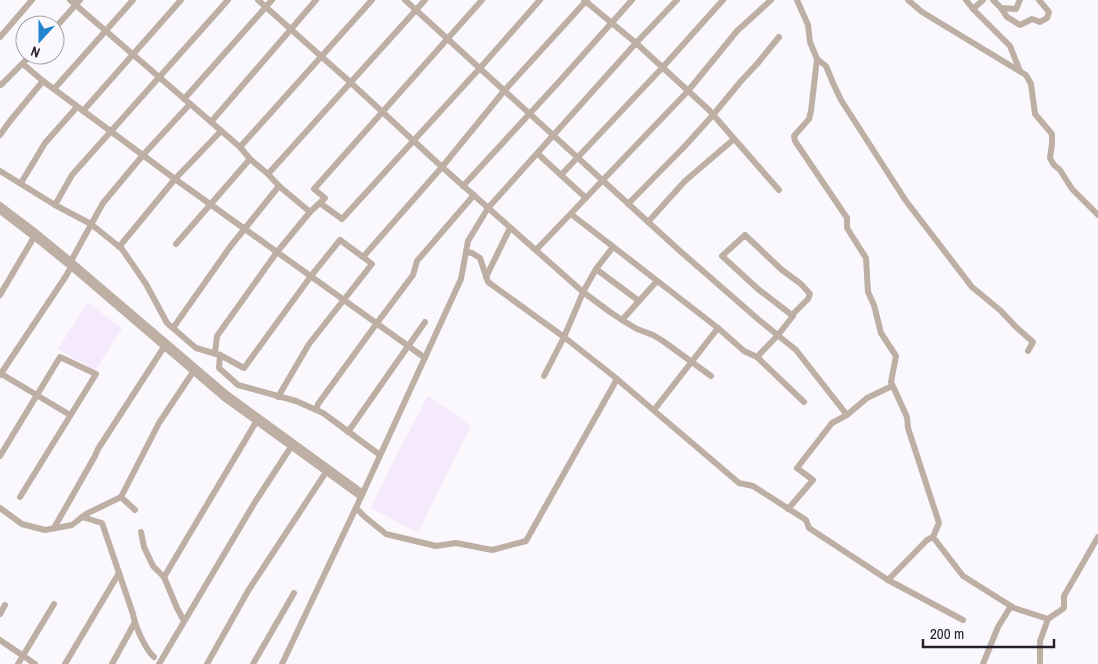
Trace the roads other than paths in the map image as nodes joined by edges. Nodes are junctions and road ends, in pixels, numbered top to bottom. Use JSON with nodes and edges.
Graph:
{"nodes":[{"id":1,"x":32,"y":0,"type":"edge"},
{"id":2,"x":70,"y":0,"type":"edge"},
{"id":3,"x":133,"y":0,"type":"edge"},
{"id":4,"x":181,"y":0,"type":"edge"},
{"id":5,"x":228,"y":0,"type":"edge"},
{"id":6,"x":258,"y":0,"type":"edge"},
{"id":7,"x":272,"y":0,"type":"edge"},
{"id":8,"x":316,"y":0,"type":"edge"},
{"id":9,"x":372,"y":0,"type":"edge"},
{"id":10,"x":405,"y":0,"type":"edge"},
{"id":11,"x":425,"y":0,"type":"edge"},
{"id":12,"x":482,"y":0,"type":"edge"},
{"id":13,"x":540,"y":0,"type":"edge"},
{"id":14,"x":586,"y":0,"type":"edge"},
{"id":15,"x":632,"y":0,"type":"edge"},
{"id":16,"x":676,"y":0,"type":"edge"},
{"id":17,"x":723,"y":0,"type":"edge"},
{"id":18,"x":772,"y":0,"type":"edge"},
{"id":19,"x":797,"y":0,"type":"edge"},
{"id":20,"x":908,"y":0,"type":"edge"},
{"id":21,"x":966,"y":0,"type":"edge"},
{"id":22,"x":983,"y":0,"type":"edge"},
{"id":23,"x":993,"y":0,"type":"edge"},
{"id":24,"x":1020,"y":0,"type":"edge"},
{"id":25,"x":1039,"y":0,"type":"edge"},
{"id":26,"x":78,"y":3,"type":"edge"},
{"id":27,"x":266,"y":7,"type":"junction"},
{"id":28,"x":1000,"y":8,"type":"junction"},
{"id":29,"x":974,"y":9,"type":"junction"},
{"id":30,"x":416,"y":10,"type":"junction"},
{"id":31,"x":65,"y":17,"type":"edge"},
{"id":32,"x":612,"y":23,"type":"junction"},
{"id":33,"x":291,"y":29,"type":"junction"},
{"id":34,"x":106,"y":30,"type":"junction"},
{"id":35,"x":0,"y":37,"type":"edge"},
{"id":36,"x":779,"y":37,"type":"dead end"},
{"id":37,"x":447,"y":39,"type":"junction"},
{"id":38,"x":636,"y":44,"type":"junction"},
{"id":39,"x":134,"y":54,"type":"junction"},
{"id":40,"x":322,"y":56,"type":"junction"},
{"id":41,"x":817,"y":59,"type":"junction"},
{"id":42,"x":22,"y":65,"type":"edge"},
{"id":43,"x":24,"y":65,"type":"edge"},
{"id":44,"x":480,"y":68,"type":"junction"},
{"id":45,"x":662,"y":68,"type":"junction"},
{"id":46,"x":1020,"y":71,"type":"junction"},
{"id":47,"x":160,"y":76,"type":"junction"},
{"id":48,"x":43,"y":81,"type":"junction"},
{"id":49,"x":350,"y":82,"type":"junction"},
{"id":50,"x":0,"y":84,"type":"edge"},
{"id":51,"x":54,"y":89,"type":"junction"},
{"id":52,"x":504,"y":91,"type":"junction"},
{"id":53,"x":688,"y":91,"type":"junction"},
{"id":54,"x":184,"y":99,"type":"junction"},
{"id":55,"x":190,"y":104,"type":"junction"},
{"id":56,"x":80,"y":109,"type":"junction"},
{"id":57,"x":383,"y":112,"type":"junction"},
{"id":58,"x":529,"y":114,"type":"junction"},
{"id":59,"x":713,"y":115,"type":"junction"},
{"id":60,"x":211,"y":122,"type":"junction"},
{"id":61,"x":110,"y":131,"type":"junction"},
{"id":62,"x":221,"y":131,"type":"junction"},
{"id":63,"x":0,"y":135,"type":"edge"},
{"id":64,"x":554,"y":136,"type":"junction"},
{"id":65,"x":734,"y":139,"type":"junction"},
{"id":66,"x":414,"y":141,"type":"junction"},
{"id":67,"x":240,"y":147,"type":"junction"},
{"id":68,"x":538,"y":154,"type":"junction"},
{"id":69,"x":143,"y":155,"type":"junction"},
{"id":70,"x":250,"y":158,"type":"junction"},
{"id":71,"x":578,"y":158,"type":"junction"},
{"id":72,"x":442,"y":167,"type":"junction"},
{"id":73,"x":0,"y":171,"type":"edge"},
{"id":74,"x":268,"y":174,"type":"junction"},
{"id":75,"x":561,"y":175,"type":"junction"},
{"id":76,"x":175,"y":179,"type":"junction"},
{"id":77,"x":603,"y":180,"type":"junction"},
{"id":78,"x":21,"y":183,"type":"junction"},
{"id":79,"x":279,"y":186,"type":"junction"},
{"id":80,"x":463,"y":186,"type":"junction"},
{"id":81,"x":779,"y":190,"type":"dead end"},
{"id":82,"x":474,"y":195,"type":"junction"},
{"id":83,"x":586,"y":198,"type":"junction"},
{"id":84,"x":320,"y":203,"type":"junction"},
{"id":85,"x":210,"y":204,"type":"junction"},
{"id":86,"x":628,"y":204,"type":"junction"},
{"id":87,"x":55,"y":205,"type":"junction"},
{"id":88,"x":488,"y":208,"type":"junction"},
{"id":89,"x":0,"y":211,"type":"edge"},
{"id":90,"x":310,"y":212,"type":"junction"},
{"id":91,"x":571,"y":214,"type":"junction"},
{"id":92,"x":1098,"y":215,"type":"edge"},
{"id":93,"x":648,"y":222,"type":"junction"},
{"id":94,"x":90,"y":224,"type":"junction"},
{"id":95,"x":510,"y":228,"type":"junction"},
{"id":96,"x":245,"y":229,"type":"junction"},
{"id":97,"x":34,"y":237,"type":"junction"},
{"id":98,"x":176,"y":244,"type":"dead end"},
{"id":99,"x":119,"y":247,"type":"junction"},
{"id":100,"x":613,"y":247,"type":"junction"},
{"id":101,"x":536,"y":250,"type":"junction"},
{"id":102,"x":277,"y":252,"type":"junction"},
{"id":103,"x":466,"y":252,"type":"junction"},
{"id":104,"x":364,"y":257,"type":"junction"},
{"id":105,"x":71,"y":264,"type":"junction"},
{"id":106,"x":596,"y":269,"type":"junction"},
{"id":107,"x":311,"y":276,"type":"junction"},
{"id":108,"x":486,"y":277,"type":"junction"},
{"id":109,"x":657,"y":280,"type":"junction"},
{"id":110,"x":582,"y":292,"type":"junction"},
{"id":111,"x":0,"y":295,"type":"edge"},
{"id":112,"x":344,"y":300,"type":"junction"},
{"id":113,"x":639,"y":301,"type":"junction"},
{"id":114,"x":792,"y":315,"type":"junction"},
{"id":115,"x":622,"y":320,"type":"junction"},
{"id":116,"x":425,"y":322,"type":"dead end"},
{"id":117,"x":377,"y":323,"type":"junction"},
{"id":118,"x":173,"y":328,"type":"junction"},
{"id":119,"x":718,"y":328,"type":"junction"},
{"id":120,"x":778,"y":335,"type":"junction"},
{"id":121,"x":564,"y":337,"type":"junction"},
{"id":122,"x":408,"y":346,"type":"junction"},
{"id":123,"x":164,"y":347,"type":"junction"},
{"id":124,"x":1028,"y":351,"type":"dead end"},
{"id":125,"x":217,"y":354,"type":"junction"},
{"id":126,"x":425,"y":358,"type":"junction"},
{"id":127,"x":757,"y":358,"type":"junction"},
{"id":128,"x":691,"y":361,"type":"junction"},
{"id":129,"x":193,"y":372,"type":"junction"},
{"id":130,"x":0,"y":374,"type":"edge"},
{"id":131,"x":544,"y":376,"type":"dead end"},
{"id":132,"x":712,"y":376,"type":"dead end"},
{"id":133,"x":618,"y":379,"type":"junction"},
{"id":134,"x":892,"y":386,"type":"junction"},
{"id":135,"x":37,"y":395,"type":"junction"},
{"id":136,"x":278,"y":397,"type":"junction"},
{"id":137,"x":804,"y":402,"type":"dead end"},
{"id":138,"x":316,"y":410,"type":"junction"},
{"id":139,"x":654,"y":410,"type":"junction"},
{"id":140,"x":847,"y":414,"type":"junction"},
{"id":141,"x":70,"y":415,"type":"junction"},
{"id":142,"x":256,"y":422,"type":"junction"},
{"id":143,"x":348,"y":432,"type":"junction"},
{"id":144,"x":292,"y":447,"type":"junction"},
{"id":145,"x":380,"y":455,"type":"junction"},
{"id":146,"x":0,"y":456,"type":"edge"},
{"id":147,"x":326,"y":472,"type":"junction"},
{"id":148,"x":362,"y":495,"type":"junction"},
{"id":149,"x":20,"y":497,"type":"dead end"},
{"id":150,"x":121,"y":497,"type":"junction"},
{"id":151,"x":0,"y":508,"type":"edge"},
{"id":152,"x":356,"y":508,"type":"junction"},
{"id":153,"x":788,"y":509,"type":"junction"},
{"id":154,"x":134,"y":510,"type":"dead end"},
{"id":155,"x":82,"y":517,"type":"junction"},
{"id":156,"x":54,"y":528,"type":"junction"},
{"id":157,"x":140,"y":532,"type":"dead end"},
{"id":158,"x":933,"y":537,"type":"junction"},
{"id":159,"x":1098,"y":537,"type":"edge"},
{"id":160,"x":119,"y":573,"type":"junction"},
{"id":161,"x":164,"y":576,"type":"junction"},
{"id":162,"x":888,"y":580,"type":"junction"},
{"id":163,"x":294,"y":593,"type":"dead end"},
{"id":164,"x":54,"y":604,"type":"dead end"},
{"id":165,"x":5,"y":605,"type":"dead end"},
{"id":166,"x":1011,"y":606,"type":"junction"},
{"id":167,"x":0,"y":614,"type":"edge"},
{"id":168,"x":1048,"y":618,"type":"junction"},
{"id":169,"x":962,"y":620,"type":"dead end"},
{"id":170,"x":184,"y":621,"type":"junction"},
{"id":171,"x":135,"y":622,"type":"junction"},
{"id":172,"x":0,"y":640,"type":"edge"},
{"id":173,"x":23,"y":655,"type":"junction"},
{"id":174,"x":154,"y":657,"type":"dead end"},
{"id":175,"x":18,"y":664,"type":"edge"},
{"id":176,"x":35,"y":664,"type":"edge"},
{"id":177,"x":65,"y":664,"type":"edge"},
{"id":178,"x":112,"y":664,"type":"edge"},
{"id":179,"x":159,"y":664,"type":"edge"},
{"id":180,"x":207,"y":664,"type":"edge"},
{"id":181,"x":253,"y":664,"type":"edge"},
{"id":182,"x":282,"y":664,"type":"edge"},
{"id":183,"x":983,"y":664,"type":"edge"},
{"id":184,"x":1040,"y":664,"type":"edge"}],
"edges":[{"from":1,"to":35,"type":"street"},
{"from":2,"to":26,"type":"street"},
{"from":3,"to":34,"type":"street"},
{"from":4,"to":39,"type":"street"},
{"from":5,"to":47,"type":"street"},
{"from":6,"to":27,"type":"street"},
{"from":7,"to":27,"type":"street"},
{"from":8,"to":33,"type":"street"},
{"from":9,"to":40,"type":"street"},
{"from":10,"to":30,"type":"street"},
{"from":11,"to":30,"type":"street"},
{"from":12,"to":37,"type":"street"},
{"from":13,"to":44,"type":"street"},
{"from":14,"to":32,"type":"street"},
{"from":14,"to":52,"type":"street"},
{"from":15,"to":32,"type":"street"},
{"from":16,"to":38,"type":"street"},
{"from":17,"to":45,"type":"street"},
{"from":18,"to":53,"type":"street"},
{"from":19,"to":41,"type":"street"},
{"from":20,"to":46,"type":"street"},
{"from":21,"to":29,"type":"street"},
{"from":22,"to":29,"type":"street"},
{"from":23,"to":28,"type":"street"},
{"from":24,"to":28,"type":"street"},
{"from":25,"to":28,"type":"street"},
{"from":26,"to":31,"type":"street"},
{"from":26,"to":34,"type":"street"},
{"from":27,"to":33,"type":"street"},
{"from":27,"to":54,"type":"street"},
{"from":29,"to":46,"type":"street"},
{"from":30,"to":37,"type":"street"},
{"from":30,"to":49,"type":"street"},
{"from":32,"to":38,"type":"street"},
{"from":32,"to":58,"type":"street"},
{"from":33,"to":40,"type":"street"},
{"from":33,"to":60,"type":"street"},
{"from":34,"to":39,"type":"street"},
{"from":34,"to":51,"type":"street"},
{"from":36,"to":59,"type":"street"},
{"from":37,"to":44,"type":"street"},
{"from":37,"to":57,"type":"street"},
{"from":38,"to":45,"type":"street"},
{"from":38,"to":64,"type":"street"},
{"from":39,"to":47,"type":"street"},
{"from":39,"to":56,"type":"street"},
{"from":40,"to":49,"type":"street"},
{"from":40,"to":67,"type":"street"},
{"from":41,"to":124,"type":"street"},
{"from":41,"to":134,"type":"street"},
{"from":42,"to":50,"type":"street"},
{"from":43,"to":48,"type":"street"},
{"from":44,"to":52,"type":"street"},
{"from":44,"to":66,"type":"street"},
{"from":45,"to":53,"type":"street"},
{"from":45,"to":71,"type":"street"},
{"from":46,"to":92,"type":"street"},
{"from":47,"to":54,"type":"street"},
{"from":47,"to":61,"type":"street"},
{"from":48,"to":51,"type":"street"},
{"from":48,"to":63,"type":"street"},
{"from":49,"to":57,"type":"street"},
{"from":49,"to":74,"type":"street"},
{"from":51,"to":56,"type":"street"},
{"from":52,"to":58,"type":"street"},
{"from":52,"to":72,"type":"street"},
{"from":53,"to":59,"type":"street"},
{"from":53,"to":77,"type":"street"},
{"from":54,"to":55,"type":"street"},
{"from":55,"to":60,"type":"street"},
{"from":55,"to":69,"type":"street"},
{"from":56,"to":61,"type":"street"},
{"from":56,"to":78,"type":"street"},
{"from":57,"to":66,"type":"street"},
{"from":57,"to":84,"type":"street"},
{"from":58,"to":64,"type":"street"},
{"from":58,"to":80,"type":"street"},
{"from":59,"to":65,"type":"street"},
{"from":59,"to":86,"type":"street"},
{"from":60,"to":62,"type":"street"},
{"from":61,"to":69,"type":"street"},
{"from":61,"to":87,"type":"street"},
{"from":62,"to":67,"type":"street"},
{"from":62,"to":76,"type":"street"},
{"from":64,"to":68,"type":"street"},
{"from":64,"to":71,"type":"street"},
{"from":65,"to":81,"type":"street"},
{"from":65,"to":93,"type":"street"},
{"from":66,"to":72,"type":"street"},
{"from":66,"to":84,"type":"street"},
{"from":67,"to":70,"type":"street"},
{"from":68,"to":75,"type":"street"},
{"from":68,"to":88,"type":"street"},
{"from":69,"to":76,"type":"street"},
{"from":69,"to":94,"type":"street"},
{"from":70,"to":74,"type":"street"},
{"from":70,"to":85,"type":"street"},
{"from":71,"to":75,"type":"street"},
{"from":71,"to":77,"type":"street"},
{"from":72,"to":80,"type":"street"},
{"from":72,"to":104,"type":"street"},
{"from":73,"to":78,"type":"street"},
{"from":74,"to":79,"type":"street"},
{"from":75,"to":83,"type":"street"},
{"from":76,"to":85,"type":"street"},
{"from":76,"to":99,"type":"street"},
{"from":77,"to":83,"type":"street"},
{"from":77,"to":86,"type":"street"},
{"from":78,"to":87,"type":"street"},
{"from":79,"to":90,"type":"street"},
{"from":79,"to":96,"type":"street"},
{"from":80,"to":82,"type":"street"},
{"from":82,"to":88,"type":"street"},
{"from":82,"to":117,"type":"street"},
{"from":83,"to":91,"type":"street"},
{"from":84,"to":90,"type":"street"},
{"from":85,"to":96,"type":"street"},
{"from":85,"to":98,"type":"street"},
{"from":86,"to":93,"type":"street"},
{"from":87,"to":94,"type":"street"},
{"from":88,"to":95,"type":"street"},
{"from":88,"to":103,"type":"street"},
{"from":89,"to":97,"type":"street"},
{"from":89,"to":105,"type":"street"},
{"from":90,"to":102,"type":"street"},
{"from":91,"to":100,"type":"street"},
{"from":91,"to":101,"type":"street"},
{"from":93,"to":120,"type":"street"},
{"from":94,"to":99,"type":"street"},
{"from":94,"to":105,"type":"street"},
{"from":95,"to":101,"type":"street"},
{"from":95,"to":108,"type":"street"},
{"from":96,"to":102,"type":"street"},
{"from":96,"to":118,"type":"street"},
{"from":97,"to":105,"type":"street"},
{"from":97,"to":111,"type":"street"},
{"from":99,"to":118,"type":"street"},
{"from":100,"to":106,"type":"street"},
{"from":100,"to":109,"type":"street"},
{"from":101,"to":110,"type":"street"},
{"from":102,"to":107,"type":"street"},
{"from":102,"to":125,"type":"street"},
{"from":103,"to":108,"type":"street"},
{"from":103,"to":126,"type":"street"},
{"from":104,"to":107,"type":"street"},
{"from":104,"to":112,"type":"street"},
{"from":105,"to":123,"type":"street"},
{"from":105,"to":130,"type":"street"},
{"from":105,"to":148,"type":"street"},
{"from":106,"to":110,"type":"street"},
{"from":106,"to":113,"type":"street"},
{"from":107,"to":112,"type":"street"},
{"from":107,"to":125,"type":"street"},
{"from":108,"to":121,"type":"street"},
{"from":109,"to":113,"type":"street"},
{"from":109,"to":119,"type":"street"},
{"from":110,"to":115,"type":"street"},
{"from":110,"to":121,"type":"street"},
{"from":112,"to":117,"type":"street"},
{"from":112,"to":136,"type":"street"},
{"from":113,"to":115,"type":"street"},
{"from":114,"to":114,"type":"street"},
{"from":114,"to":120,"type":"street"},
{"from":115,"to":128,"type":"street"},
{"from":116,"to":122,"type":"street"},
{"from":117,"to":122,"type":"street"},
{"from":117,"to":138,"type":"street"},
{"from":118,"to":125,"type":"street"},
{"from":119,"to":127,"type":"street"},
{"from":119,"to":128,"type":"street"},
{"from":120,"to":127,"type":"street"},
{"from":120,"to":140,"type":"street"},
{"from":121,"to":131,"type":"street"},
{"from":121,"to":133,"type":"street"},
{"from":122,"to":126,"type":"street"},
{"from":122,"to":143,"type":"street"},
{"from":123,"to":129,"type":"street"},
{"from":123,"to":156,"type":"street"},
{"from":125,"to":136,"type":"street"},
{"from":126,"to":145,"type":"street"},
{"from":127,"to":137,"type":"street"},
{"from":128,"to":132,"type":"street"},
{"from":128,"to":139,"type":"street"},
{"from":129,"to":142,"type":"street"},
{"from":129,"to":150,"type":"street"},
{"from":130,"to":135,"type":"street"},
{"from":133,"to":139,"type":"street"},
{"from":133,"to":152,"type":"street"},
{"from":134,"to":140,"type":"street"},
{"from":134,"to":158,"type":"street"},
{"from":135,"to":141,"type":"street"},
{"from":135,"to":141,"type":"street"},
{"from":135,"to":146,"type":"street"},
{"from":136,"to":138,"type":"street"},
{"from":138,"to":143,"type":"street"},
{"from":139,"to":153,"type":"street"},
{"from":140,"to":153,"type":"street"},
{"from":141,"to":149,"type":"street"},
{"from":142,"to":144,"type":"street"},
{"from":142,"to":161,"type":"street"},
{"from":143,"to":145,"type":"street"},
{"from":144,"to":147,"type":"street"},
{"from":144,"to":170,"type":"street"},
{"from":145,"to":148,"type":"street"},
{"from":147,"to":148,"type":"street"},
{"from":147,"to":180,"type":"street"},
{"from":148,"to":152,"type":"street"},
{"from":150,"to":154,"type":"street"},
{"from":150,"to":155,"type":"street"},
{"from":151,"to":156,"type":"street"},
{"from":152,"to":182,"type":"street"},
{"from":153,"to":162,"type":"street"},
{"from":155,"to":156,"type":"street"},
{"from":155,"to":160,"type":"street"},
{"from":157,"to":161,"type":"street"},
{"from":158,"to":162,"type":"street"},
{"from":158,"to":166,"type":"street"},
{"from":159,"to":168,"type":"street"},
{"from":160,"to":171,"type":"street"},
{"from":160,"to":177,"type":"street"},
{"from":161,"to":170,"type":"street"},
{"from":162,"to":169,"type":"street"},
{"from":163,"to":181,"type":"street"},
{"from":164,"to":173,"type":"street"},
{"from":165,"to":167,"type":"street"},
{"from":166,"to":168,"type":"street"},
{"from":166,"to":183,"type":"street"},
{"from":168,"to":184,"type":"street"},
{"from":170,"to":179,"type":"street"},
{"from":171,"to":174,"type":"street"},
{"from":171,"to":178,"type":"street"},
{"from":172,"to":173,"type":"street"},
{"from":173,"to":175,"type":"street"},
{"from":173,"to":176,"type":"street"}]}
